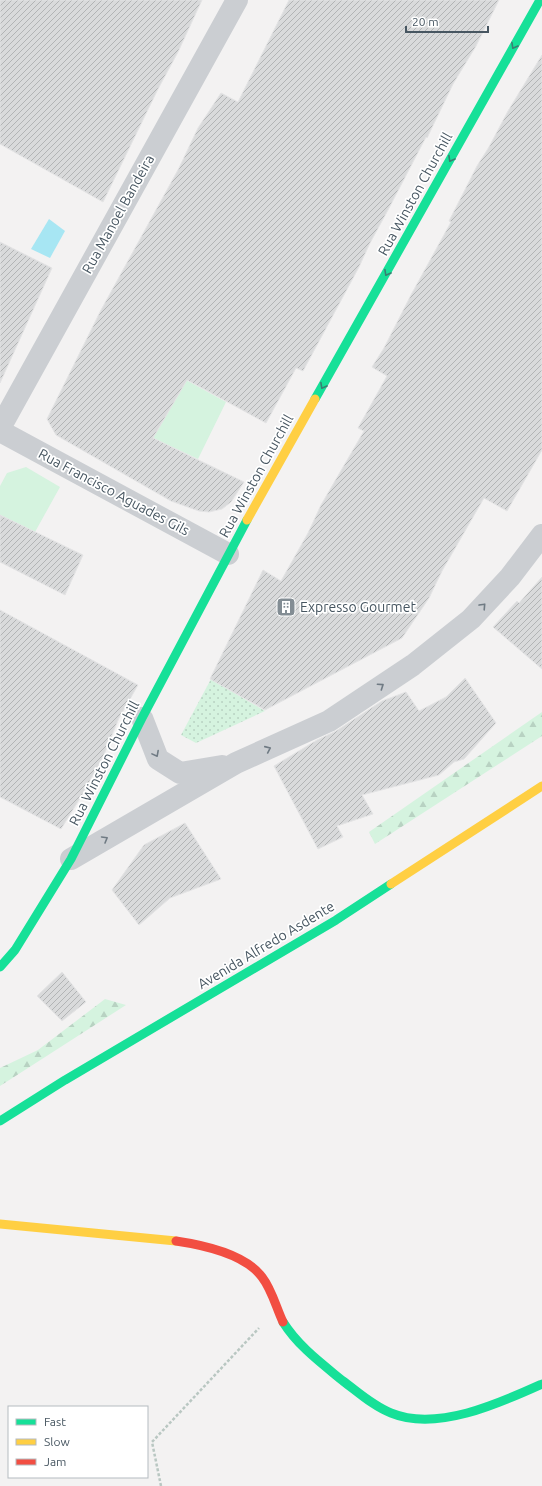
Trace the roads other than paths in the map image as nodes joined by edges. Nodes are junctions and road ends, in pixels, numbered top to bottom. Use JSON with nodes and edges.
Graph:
{"nodes":[{"id":1,"x":236,"y":0,"type":"edge"},
{"id":2,"x":540,"y":0,"type":"edge"},
{"id":3,"x":0,"y":428,"type":"edge"},
{"id":4,"x":0,"y":431,"type":"edge"},
{"id":5,"x":542,"y":535,"type":"edge"},
{"id":6,"x":228,"y":554,"type":"junction"},
{"id":7,"x":142,"y":718,"type":"junction"},
{"id":8,"x":236,"y":763,"type":"junction"},
{"id":9,"x":542,"y":786,"type":"edge"},
{"id":10,"x":71,"y":859,"type":"junction"},
{"id":11,"x":0,"y":968,"type":"edge"},
{"id":12,"x":0,"y":1120,"type":"edge"},
{"id":13,"x":0,"y":1224,"type":"edge"},
{"id":14,"x":542,"y":1384,"type":"edge"}],
"edges":[{"from":1,"to":3,"type":"street","name":"Rua Manoel Bandeira"},
{"from":2,"to":6,"type":"street","name":"Rua Winston Churchill","one_way":true},
{"from":4,"to":6,"type":"street","name":"Rua Francisco Aguades Gils"},
{"from":8,"to":5,"type":"street","one_way":true},
{"from":6,"to":7,"type":"street","name":"Rua Winston Churchill"},
{"from":7,"to":8,"type":"street","one_way":true},
{"from":7,"to":10,"type":"street","name":"Rua Winston Churchill"},
{"from":10,"to":8,"type":"street","one_way":true},
{"from":9,"to":12,"type":"street","name":"Avenida Alfredo Asdente"},
{"from":10,"to":11,"type":"street","name":"Rua Winston Churchill"},
{"from":13,"to":14,"type":"street"}]}
